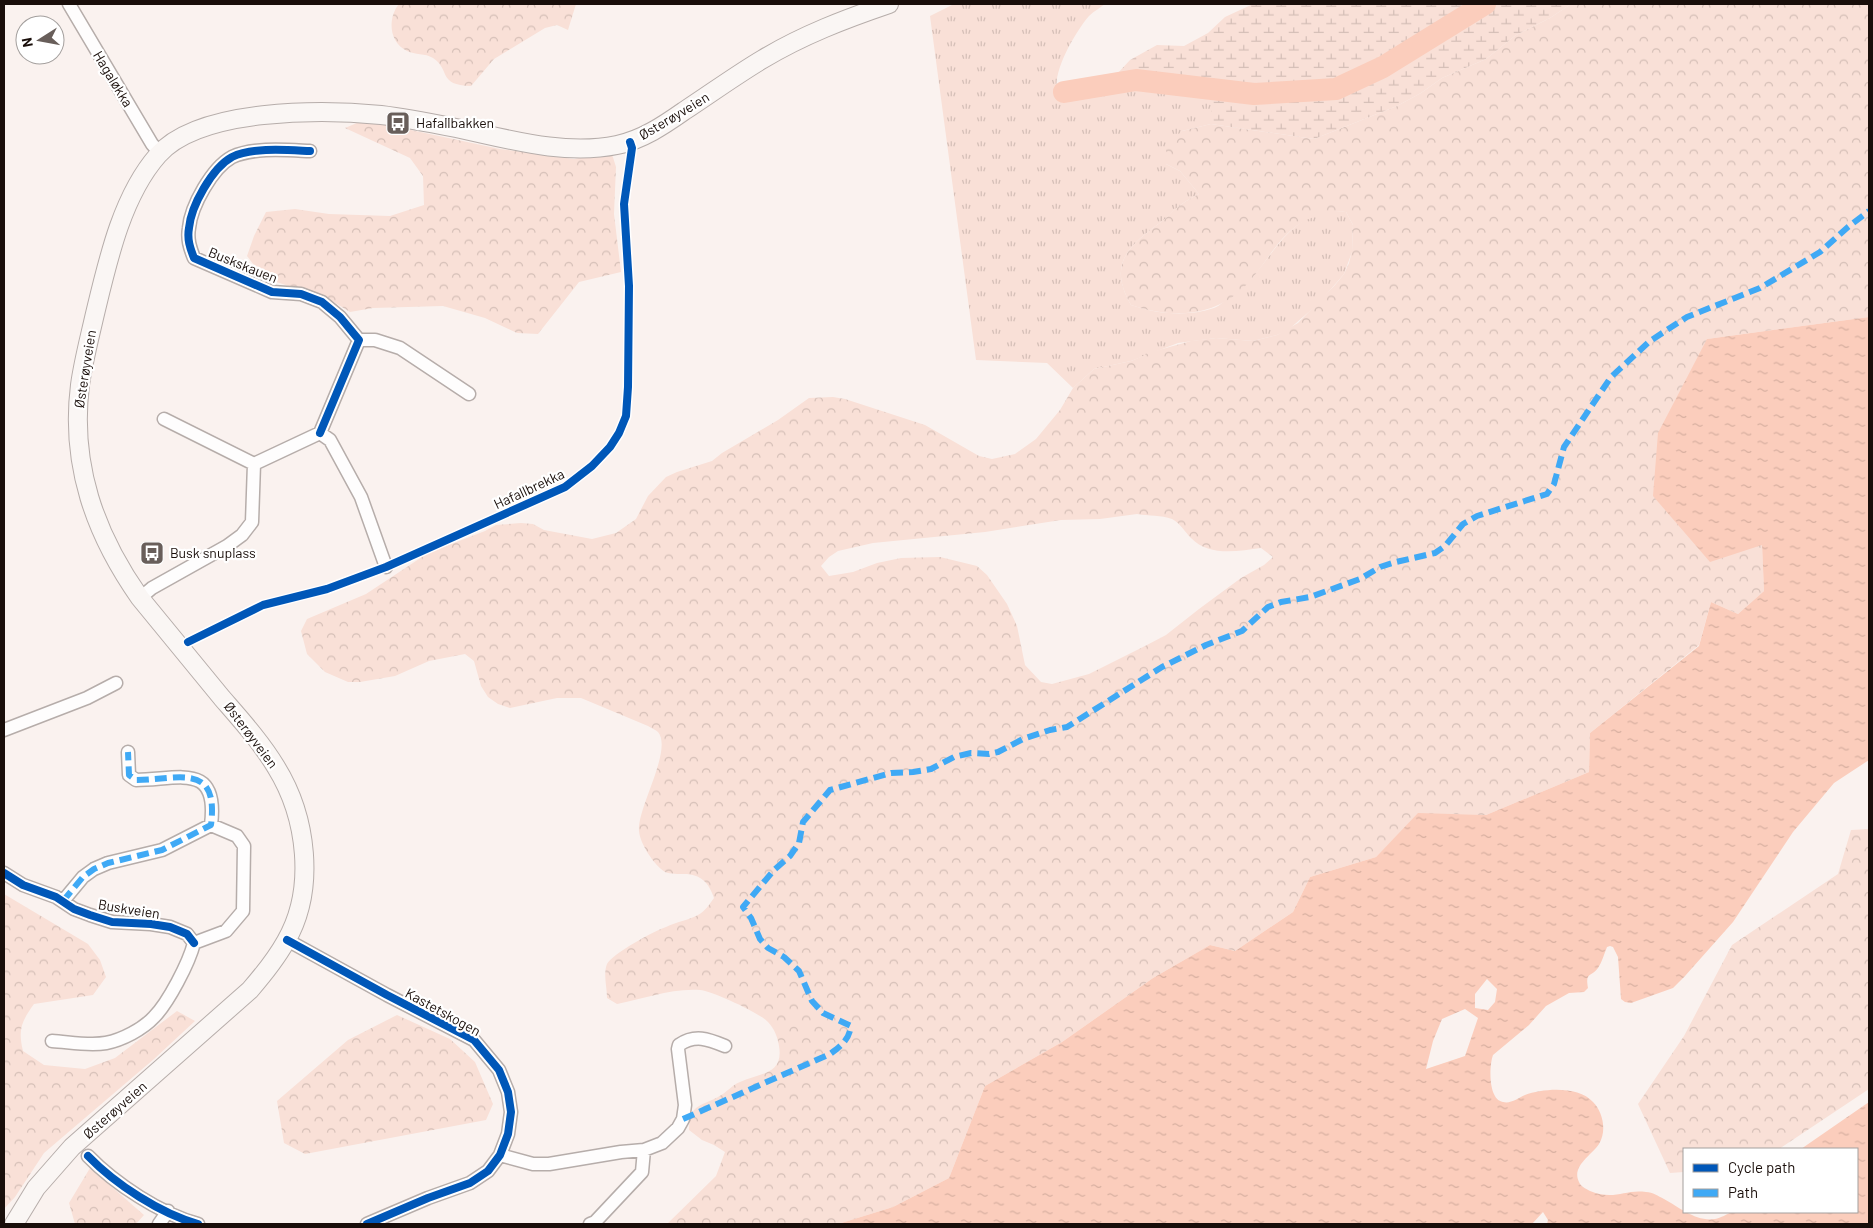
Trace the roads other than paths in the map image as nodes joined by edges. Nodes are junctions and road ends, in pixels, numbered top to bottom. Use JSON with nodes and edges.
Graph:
{"nodes":[{"id":1,"x":69,"y":4,"type":"edge"},
{"id":2,"x":890,"y":4,"type":"edge"},
{"id":3,"x":310,"y":150,"type":"dead end"},
{"id":4,"x":160,"y":153,"type":"junction"},
{"id":5,"x":358,"y":340,"type":"junction"},
{"id":6,"x":469,"y":394,"type":"dead end"},
{"id":7,"x":164,"y":419,"type":"dead end"},
{"id":8,"x":320,"y":433,"type":"junction"},
{"id":9,"x":254,"y":464,"type":"junction"},
{"id":10,"x":386,"y":567,"type":"dead end"},
{"id":11,"x":140,"y":598,"type":"junction"},
{"id":12,"x":116,"y":683,"type":"dead end"},
{"id":13,"x":4,"y":730,"type":"edge"},
{"id":14,"x":128,"y":752,"type":"dead end"},
{"id":15,"x":211,"y":825,"type":"junction"},
{"id":16,"x":4,"y":873,"type":"edge"},
{"id":17,"x":63,"y":901,"type":"junction"},
{"id":18,"x":287,"y":940,"type":"junction"},
{"id":19,"x":194,"y":943,"type":"junction"},
{"id":20,"x":52,"y":1041,"type":"dead end"},
{"id":21,"x":725,"y":1046,"type":"dead end"},
{"id":22,"x":644,"y":1150,"type":"junction"},
{"id":23,"x":500,"y":1155,"type":"junction"},
{"id":24,"x":88,"y":1156,"type":"dead end"},
{"id":25,"x":168,"y":1211,"type":"junction"},
{"id":26,"x":14,"y":1224,"type":"edge"},
{"id":27,"x":159,"y":1224,"type":"edge"},
{"id":28,"x":198,"y":1224,"type":"edge"},
{"id":29,"x":369,"y":1224,"type":"edge"},
{"id":30,"x":590,"y":1224,"type":"edge"}],
"edges":[{"from":1,"to":4,"type":"street","name":"Hagaløkka"},
{"from":2,"to":4,"type":"main road","name":"Østerøyveien"},
{"from":3,"to":5,"type":"street","name":"Buskskauen"},
{"from":4,"to":11,"type":"main road","name":"Østerøyveien"},
{"from":5,"to":6,"type":"street"},
{"from":5,"to":8,"type":"street"},
{"from":7,"to":9,"type":"street"},
{"from":8,"to":9,"type":"street"},
{"from":8,"to":10,"type":"street"},
{"from":9,"to":11,"type":"street"},
{"from":11,"to":18,"type":"main road","name":"Østerøyveien"},
{"from":12,"to":13,"type":"street"},
{"from":14,"to":15,"type":"street"},
{"from":15,"to":17,"type":"street"},
{"from":15,"to":19,"type":"street"},
{"from":16,"to":17,"type":"street","name":"Buskveien"},
{"from":17,"to":19,"type":"street","name":"Buskveien"},
{"from":18,"to":23,"type":"street","name":"Kastetskogen"},
{"from":18,"to":26,"type":"main road","name":"Østerøyveien"},
{"from":19,"to":20,"type":"street"},
{"from":21,"to":22,"type":"street"},
{"from":22,"to":23,"type":"street"},
{"from":22,"to":30,"type":"street"},
{"from":23,"to":29,"type":"street","name":"Kastetskogen"},
{"from":24,"to":25,"type":"street"},
{"from":25,"to":27,"type":"street"},
{"from":25,"to":28,"type":"street"}]}
